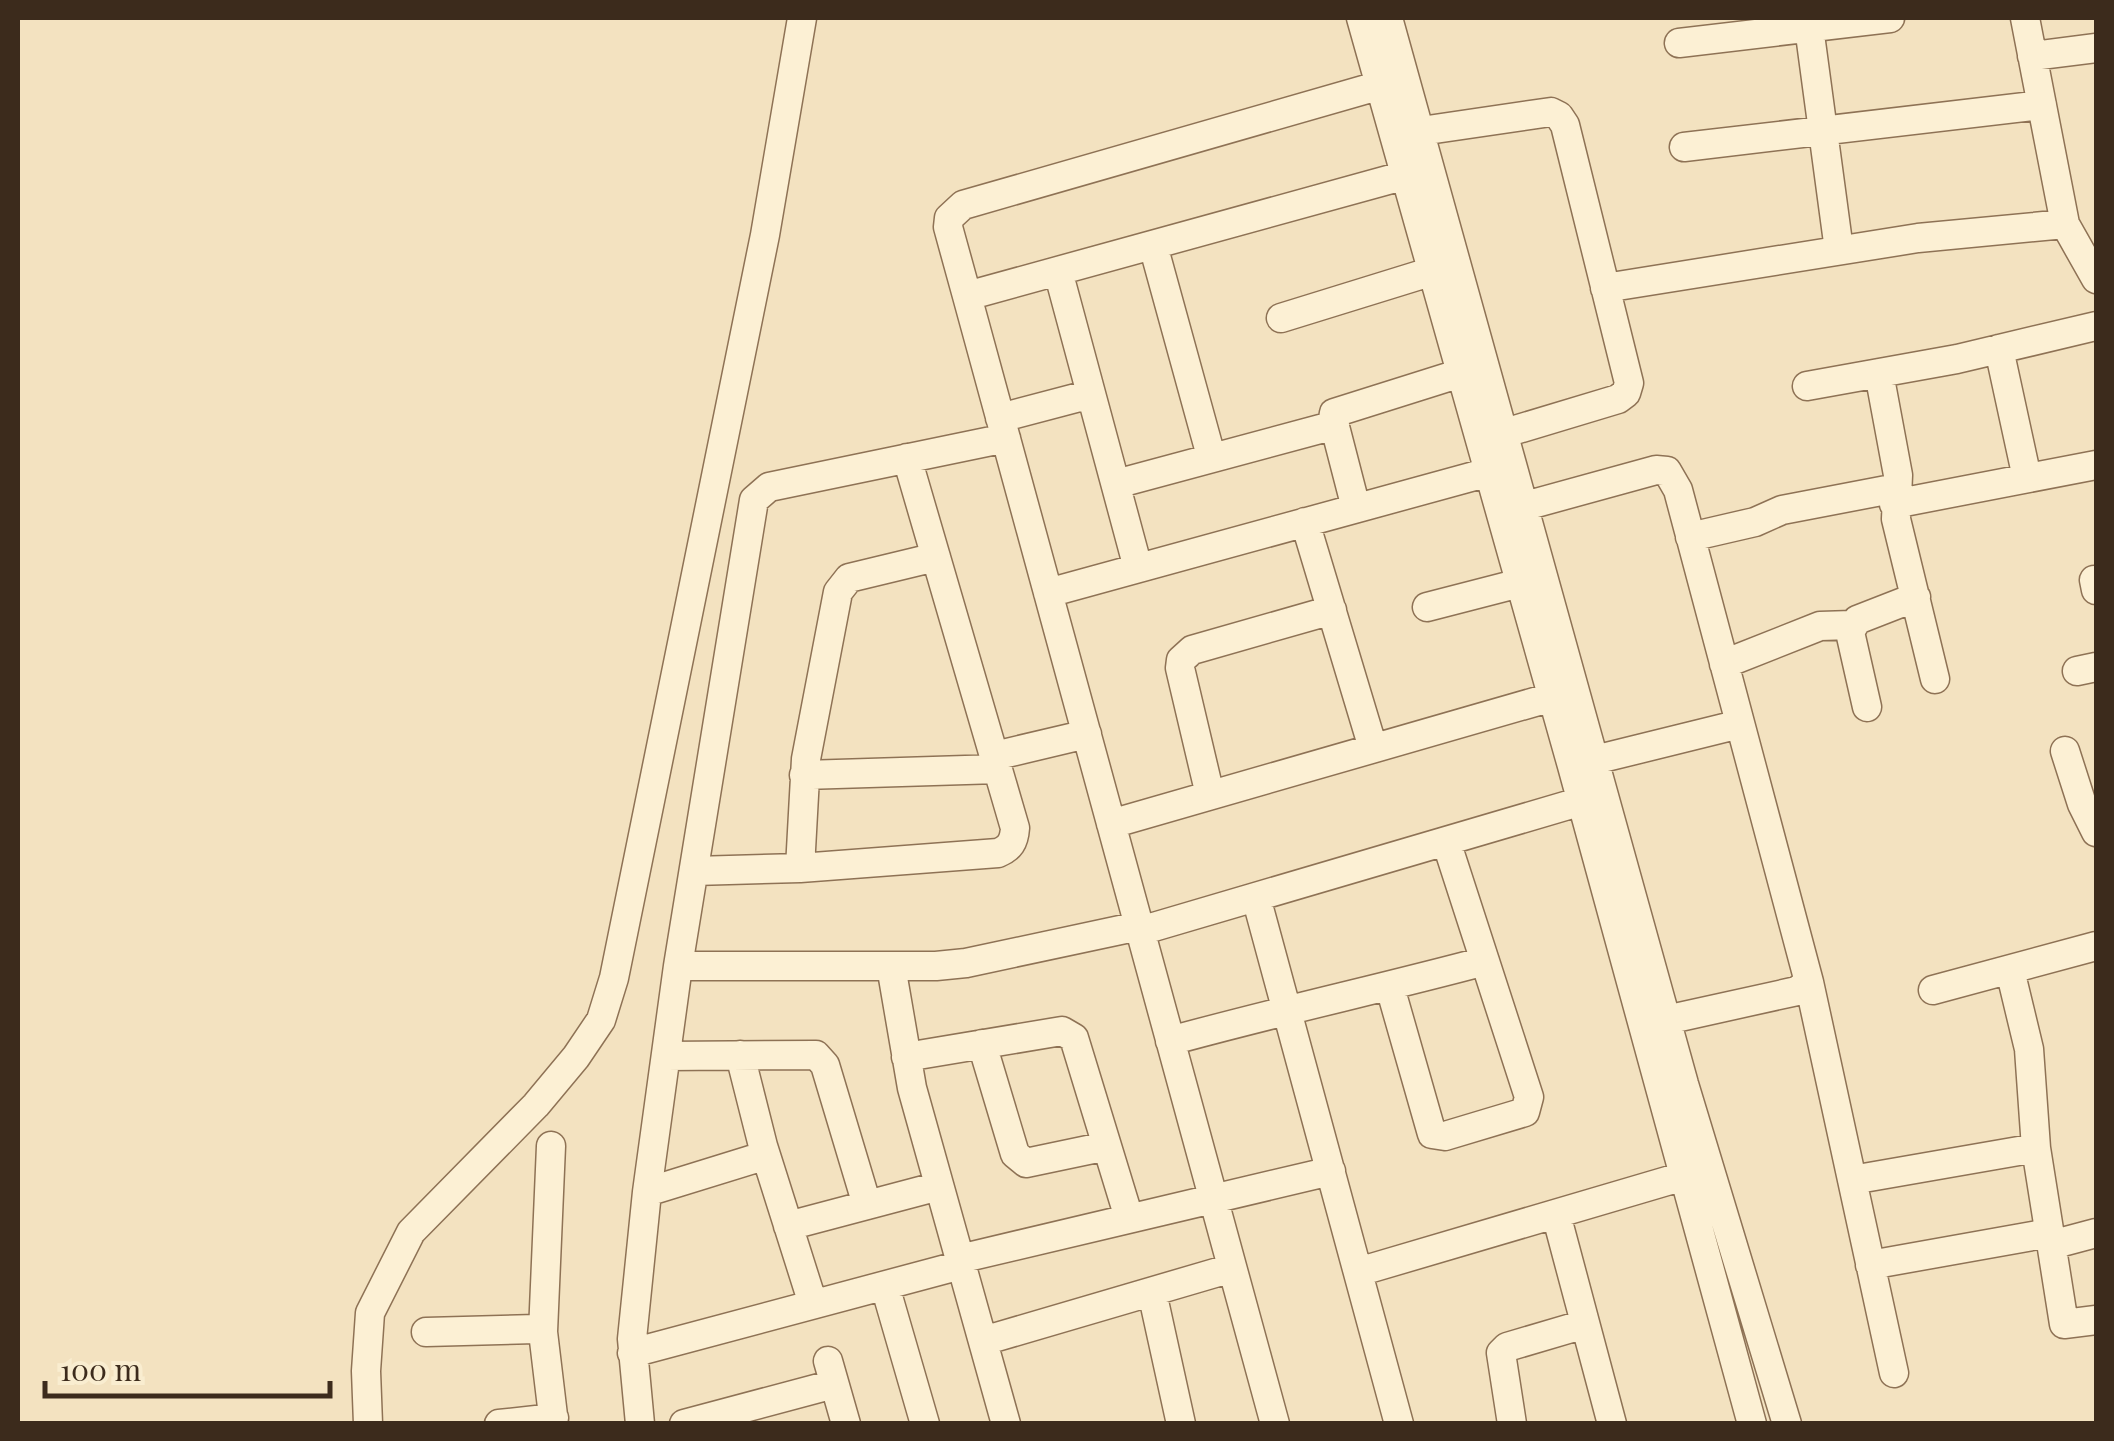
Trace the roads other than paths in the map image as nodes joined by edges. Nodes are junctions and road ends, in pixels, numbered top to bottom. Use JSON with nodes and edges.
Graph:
{"nodes":[{"id":1,"x":802,"y":18,"type":"edge"},
{"id":2,"x":1361,"y":18,"type":"edge"},
{"id":3,"x":1388,"y":18,"type":"edge"},
{"id":4,"x":1890,"y":18,"type":"edge"},
{"id":5,"x":2025,"y":18,"type":"edge"},
{"id":6,"x":1802,"y":24,"type":"edge"},
{"id":7,"x":1680,"y":43,"type":"dead end"},
{"id":8,"x":2096,"y":48,"type":"edge"},
{"id":9,"x":2032,"y":56,"type":"junction"},
{"id":10,"x":1380,"y":84,"type":"junction"},
{"id":11,"x":2042,"y":104,"type":"junction"},
{"id":12,"x":1421,"y":131,"type":"junction"},
{"id":13,"x":1821,"y":131,"type":"junction"},
{"id":14,"x":1684,"y":147,"type":"dead end"},
{"id":15,"x":1406,"y":176,"type":"junction"},
{"id":16,"x":2066,"y":224,"type":"junction"},
{"id":17,"x":1153,"y":245,"type":"junction"},
{"id":18,"x":1839,"y":250,"type":"junction"},
{"id":19,"x":1058,"y":271,"type":"junction"},
{"id":20,"x":1433,"y":271,"type":"junction"},
{"id":21,"x":2096,"y":279,"type":"edge"},
{"id":22,"x":1605,"y":288,"type":"junction"},
{"id":23,"x":967,"y":296,"type":"junction"},
{"id":24,"x":1281,"y":318,"type":"dead end"},
{"id":25,"x":2096,"y":326,"type":"edge"},
{"id":26,"x":1999,"y":349,"type":"junction"},
{"id":27,"x":1462,"y":373,"type":"junction"},
{"id":28,"x":1879,"y":373,"type":"junction"},
{"id":29,"x":1807,"y":386,"type":"dead end"},
{"id":30,"x":1091,"y":394,"type":"junction"},
{"id":31,"x":1334,"y":425,"type":"junction"},
{"id":32,"x":1003,"y":428,"type":"junction"},
{"id":33,"x":1504,"y":432,"type":"junction"},
{"id":34,"x":1211,"y":456,"type":"junction"},
{"id":35,"x":907,"y":458,"type":"junction"},
{"id":36,"x":2096,"y":465,"type":"edge"},
{"id":37,"x":1489,"y":472,"type":"junction"},
{"id":38,"x":2027,"y":478,"type":"junction"},
{"id":39,"x":1116,"y":484,"type":"junction"},
{"id":40,"x":1896,"y":496,"type":"junction"},
{"id":41,"x":1525,"y":506,"type":"junction"},
{"id":42,"x":1356,"y":508,"type":"junction"},
{"id":43,"x":1305,"y":522,"type":"junction"},
{"id":44,"x":1690,"y":537,"type":"junction"},
{"id":45,"x":936,"y":557,"type":"junction"},
{"id":46,"x":1138,"y":568,"type":"junction"},
{"id":47,"x":1520,"y":583,"type":"junction"},
{"id":48,"x":1048,"y":593,"type":"junction"},
{"id":49,"x":1916,"y":598,"type":"junction"},
{"id":50,"x":1427,"y":608,"type":"dead end"},
{"id":51,"x":1332,"y":610,"type":"junction"},
{"id":52,"x":1852,"y":626,"type":"junction"},
{"id":53,"x":1724,"y":664,"type":"junction"},
{"id":54,"x":1936,"y":679,"type":"dead end"},
{"id":55,"x":1552,"y":697,"type":"junction"},
{"id":56,"x":1867,"y":706,"type":"dead end"},
{"id":57,"x":1740,"y":724,"type":"junction"},
{"id":58,"x":1087,"y":734,"type":"junction"},
{"id":59,"x":1373,"y":748,"type":"junction"},
{"id":60,"x":2065,"y":751,"type":"dead end"},
{"id":61,"x":996,"y":762,"type":"junction"},
{"id":62,"x":1583,"y":762,"type":"junction"},
{"id":63,"x":804,"y":775,"type":"junction"},
{"id":64,"x":1210,"y":795,"type":"junction"},
{"id":65,"x":1593,"y":798,"type":"junction"},
{"id":66,"x":1111,"y":824,"type":"junction"},
{"id":67,"x":2096,"y":832,"type":"edge"},
{"id":68,"x":1446,"y":842,"type":"junction"},
{"id":69,"x":800,"y":868,"type":"junction"},
{"id":70,"x":694,"y":871,"type":"junction"},
{"id":71,"x":1256,"y":897,"type":"junction"},
{"id":72,"x":1140,"y":928,"type":"junction"},
{"id":73,"x":2096,"y":946,"type":"edge"},
{"id":74,"x":1485,"y":961,"type":"junction"},
{"id":75,"x":678,"y":966,"type":"junction"},
{"id":76,"x":892,"y":966,"type":"junction"},
{"id":77,"x":2010,"y":970,"type":"junction"},
{"id":78,"x":1809,"y":982,"type":"junction"},
{"id":79,"x":1390,"y":987,"type":"junction"},
{"id":80,"x":1933,"y":990,"type":"dead end"},
{"id":81,"x":1286,"y":1009,"type":"junction"},
{"id":82,"x":1666,"y":1020,"type":"junction"},
{"id":83,"x":1170,"y":1041,"type":"junction"},
{"id":84,"x":982,"y":1044,"type":"junction"},
{"id":85,"x":740,"y":1055,"type":"junction"},
{"id":86,"x":666,"y":1056,"type":"junction"},
{"id":87,"x":906,"y":1058,"type":"junction"},
{"id":88,"x":551,"y":1146,"type":"dead end"},
{"id":89,"x":763,"y":1146,"type":"junction"},
{"id":90,"x":1107,"y":1146,"type":"junction"},
{"id":91,"x":2036,"y":1148,"type":"junction"},
{"id":92,"x":1331,"y":1171,"type":"junction"},
{"id":93,"x":1684,"y":1176,"type":"junction"},
{"id":94,"x":1852,"y":1180,"type":"junction"},
{"id":95,"x":939,"y":1186,"type":"junction"},
{"id":96,"x":647,"y":1192,"type":"junction"},
{"id":97,"x":1213,"y":1198,"type":"junction"},
{"id":98,"x":867,"y":1205,"type":"junction"},
{"id":99,"x":1556,"y":1214,"type":"junction"},
{"id":100,"x":1129,"y":1218,"type":"junction"},
{"id":101,"x":788,"y":1226,"type":"junction"},
{"id":102,"x":2096,"y":1233,"type":"edge"},
{"id":103,"x":2050,"y":1239,"type":"junction"},
{"id":104,"x":960,"y":1262,"type":"junction"},
{"id":105,"x":1870,"y":1265,"type":"junction"},
{"id":106,"x":1232,"y":1268,"type":"junction"},
{"id":107,"x":1358,"y":1272,"type":"junction"},
{"id":108,"x":885,"y":1286,"type":"junction"},
{"id":109,"x":1152,"y":1292,"type":"junction"},
{"id":110,"x":813,"y":1304,"type":"junction"},
{"id":111,"x":2096,"y":1320,"type":"edge"},
{"id":112,"x":1586,"y":1324,"type":"junction"},
{"id":113,"x":426,"y":1332,"type":"dead end"},
{"id":114,"x":543,"y":1332,"type":"junction"},
{"id":115,"x":983,"y":1341,"type":"junction"},
{"id":116,"x":632,"y":1353,"type":"junction"},
{"id":117,"x":1894,"y":1373,"type":"dead end"},
{"id":118,"x":765,"y":1413,"type":"edge"},
{"id":119,"x":554,"y":1421,"type":"edge"},
{"id":120,"x":368,"y":1424,"type":"edge"},
{"id":121,"x":499,"y":1424,"type":"edge"},
{"id":122,"x":640,"y":1424,"type":"edge"},
{"id":123,"x":684,"y":1424,"type":"edge"},
{"id":124,"x":846,"y":1424,"type":"edge"},
{"id":125,"x":925,"y":1424,"type":"edge"},
{"id":126,"x":1006,"y":1424,"type":"edge"},
{"id":127,"x":1181,"y":1424,"type":"edge"},
{"id":128,"x":1275,"y":1424,"type":"edge"},
{"id":129,"x":1399,"y":1424,"type":"edge"},
{"id":130,"x":1512,"y":1424,"type":"edge"},
{"id":131,"x":1612,"y":1424,"type":"edge"},
{"id":132,"x":1752,"y":1424,"type":"edge"},
{"id":133,"x":1786,"y":1424,"type":"edge"}],
"edges":[{"from":1,"to":120,"type":"street"},
{"from":2,"to":10,"type":"street"},
{"from":3,"to":12,"type":"street"},
{"from":4,"to":6,"type":"street"},
{"from":5,"to":9,"type":"street"},
{"from":6,"to":7,"type":"street"},
{"from":6,"to":13,"type":"street"},
{"from":8,"to":9,"type":"street"},
{"from":9,"to":11,"type":"street"},
{"from":10,"to":15,"type":"street"},
{"from":10,"to":23,"type":"street"},
{"from":11,"to":13,"type":"street"},
{"from":11,"to":16,"type":"street"},
{"from":12,"to":22,"type":"street"},
{"from":12,"to":33,"type":"street"},
{"from":13,"to":14,"type":"street"},
{"from":13,"to":18,"type":"street"},
{"from":15,"to":17,"type":"street"},
{"from":15,"to":20,"type":"street"},
{"from":16,"to":18,"type":"street"},
{"from":16,"to":21,"type":"street"},
{"from":17,"to":19,"type":"street"},
{"from":17,"to":34,"type":"street"},
{"from":18,"to":22,"type":"street"},
{"from":19,"to":23,"type":"street"},
{"from":19,"to":30,"type":"street"},
{"from":20,"to":24,"type":"street"},
{"from":20,"to":27,"type":"street"},
{"from":22,"to":33,"type":"street"},
{"from":23,"to":32,"type":"street"},
{"from":25,"to":26,"type":"street"},
{"from":26,"to":28,"type":"street"},
{"from":26,"to":38,"type":"street"},
{"from":27,"to":31,"type":"street"},
{"from":27,"to":37,"type":"street"},
{"from":28,"to":29,"type":"street"},
{"from":28,"to":40,"type":"street"},
{"from":30,"to":32,"type":"street"},
{"from":30,"to":39,"type":"street"},
{"from":31,"to":34,"type":"street"},
{"from":31,"to":42,"type":"street"},
{"from":32,"to":35,"type":"street"},
{"from":32,"to":48,"type":"street"},
{"from":33,"to":41,"type":"street"},
{"from":34,"to":39,"type":"street"},
{"from":35,"to":45,"type":"street"},
{"from":35,"to":70,"type":"street"},
{"from":36,"to":38,"type":"street"},
{"from":37,"to":42,"type":"street"},
{"from":37,"to":47,"type":"street"},
{"from":38,"to":40,"type":"street"},
{"from":39,"to":46,"type":"street"},
{"from":40,"to":44,"type":"street"},
{"from":40,"to":49,"type":"street"},
{"from":41,"to":44,"type":"street"},
{"from":41,"to":62,"type":"street"},
{"from":42,"to":43,"type":"street"},
{"from":43,"to":46,"type":"street"},
{"from":43,"to":51,"type":"street"},
{"from":44,"to":53,"type":"street"},
{"from":45,"to":61,"type":"street"},
{"from":45,"to":63,"type":"street"},
{"from":46,"to":48,"type":"street"},
{"from":47,"to":50,"type":"street"},
{"from":47,"to":55,"type":"street"},
{"from":48,"to":58,"type":"street"},
{"from":49,"to":52,"type":"street"},
{"from":49,"to":54,"type":"street"},
{"from":51,"to":59,"type":"street"},
{"from":51,"to":64,"type":"street"},
{"from":52,"to":53,"type":"street"},
{"from":52,"to":56,"type":"street"},
{"from":53,"to":57,"type":"street"},
{"from":55,"to":59,"type":"street"},
{"from":55,"to":62,"type":"street"},
{"from":57,"to":62,"type":"street"},
{"from":57,"to":78,"type":"street"},
{"from":58,"to":61,"type":"street"},
{"from":58,"to":66,"type":"street"},
{"from":59,"to":64,"type":"street"},
{"from":60,"to":67,"type":"street"},
{"from":61,"to":63,"type":"street"},
{"from":61,"to":69,"type":"street"},
{"from":62,"to":65,"type":"street"},
{"from":63,"to":69,"type":"street"},
{"from":64,"to":66,"type":"street"},
{"from":65,"to":68,"type":"street"},
{"from":65,"to":82,"type":"street"},
{"from":65,"to":93,"type":"street"},
{"from":66,"to":72,"type":"street"},
{"from":68,"to":71,"type":"street"},
{"from":68,"to":74,"type":"street"},
{"from":69,"to":70,"type":"street"},
{"from":70,"to":75,"type":"street"},
{"from":71,"to":72,"type":"street"},
{"from":71,"to":81,"type":"street"},
{"from":72,"to":76,"type":"street"},
{"from":72,"to":83,"type":"street"},
{"from":73,"to":77,"type":"street"},
{"from":74,"to":79,"type":"street"},
{"from":74,"to":79,"type":"street"},
{"from":75,"to":76,"type":"street"},
{"from":75,"to":86,"type":"street"},
{"from":76,"to":87,"type":"street"},
{"from":77,"to":80,"type":"street"},
{"from":77,"to":91,"type":"street"},
{"from":78,"to":82,"type":"street"},
{"from":78,"to":94,"type":"street"},
{"from":79,"to":81,"type":"street"},
{"from":81,"to":83,"type":"street"},
{"from":81,"to":92,"type":"street"},
{"from":82,"to":133,"type":"street"},
{"from":83,"to":97,"type":"street"},
{"from":84,"to":87,"type":"street"},
{"from":84,"to":90,"type":"street"},
{"from":84,"to":90,"type":"street"},
{"from":85,"to":86,"type":"street"},
{"from":85,"to":89,"type":"street"},
{"from":85,"to":98,"type":"street"},
{"from":86,"to":96,"type":"street"},
{"from":87,"to":95,"type":"street"},
{"from":88,"to":114,"type":"street"},
{"from":89,"to":96,"type":"street"},
{"from":89,"to":101,"type":"street"},
{"from":90,"to":100,"type":"street"},
{"from":91,"to":94,"type":"street"},
{"from":91,"to":103,"type":"street"},
{"from":92,"to":97,"type":"street"},
{"from":92,"to":107,"type":"street"},
{"from":93,"to":99,"type":"street"},
{"from":93,"to":132,"type":"street"},
{"from":94,"to":105,"type":"street"},
{"from":95,"to":98,"type":"street"},
{"from":95,"to":104,"type":"street"},
{"from":96,"to":116,"type":"street"},
{"from":97,"to":100,"type":"street"},
{"from":97,"to":106,"type":"street"},
{"from":98,"to":101,"type":"street"},
{"from":99,"to":107,"type":"street"},
{"from":99,"to":112,"type":"street"},
{"from":100,"to":104,"type":"street"},
{"from":101,"to":110,"type":"street"},
{"from":102,"to":103,"type":"street"},
{"from":103,"to":105,"type":"street"},
{"from":103,"to":111,"type":"street"},
{"from":104,"to":108,"type":"street"},
{"from":104,"to":115,"type":"street"},
{"from":105,"to":117,"type":"street"},
{"from":106,"to":109,"type":"street"},
{"from":106,"to":128,"type":"street"},
{"from":107,"to":129,"type":"street"},
{"from":108,"to":110,"type":"street"},
{"from":108,"to":125,"type":"street"},
{"from":109,"to":115,"type":"street"},
{"from":109,"to":127,"type":"street"},
{"from":110,"to":116,"type":"street"},
{"from":112,"to":130,"type":"street"},
{"from":112,"to":131,"type":"street"},
{"from":113,"to":114,"type":"street"},
{"from":114,"to":119,"type":"street"},
{"from":115,"to":126,"type":"street"},
{"from":116,"to":122,"type":"street"},
{"from":118,"to":123,"type":"street"},
{"from":118,"to":124,"type":"street"},
{"from":119,"to":121,"type":"street"}]}
